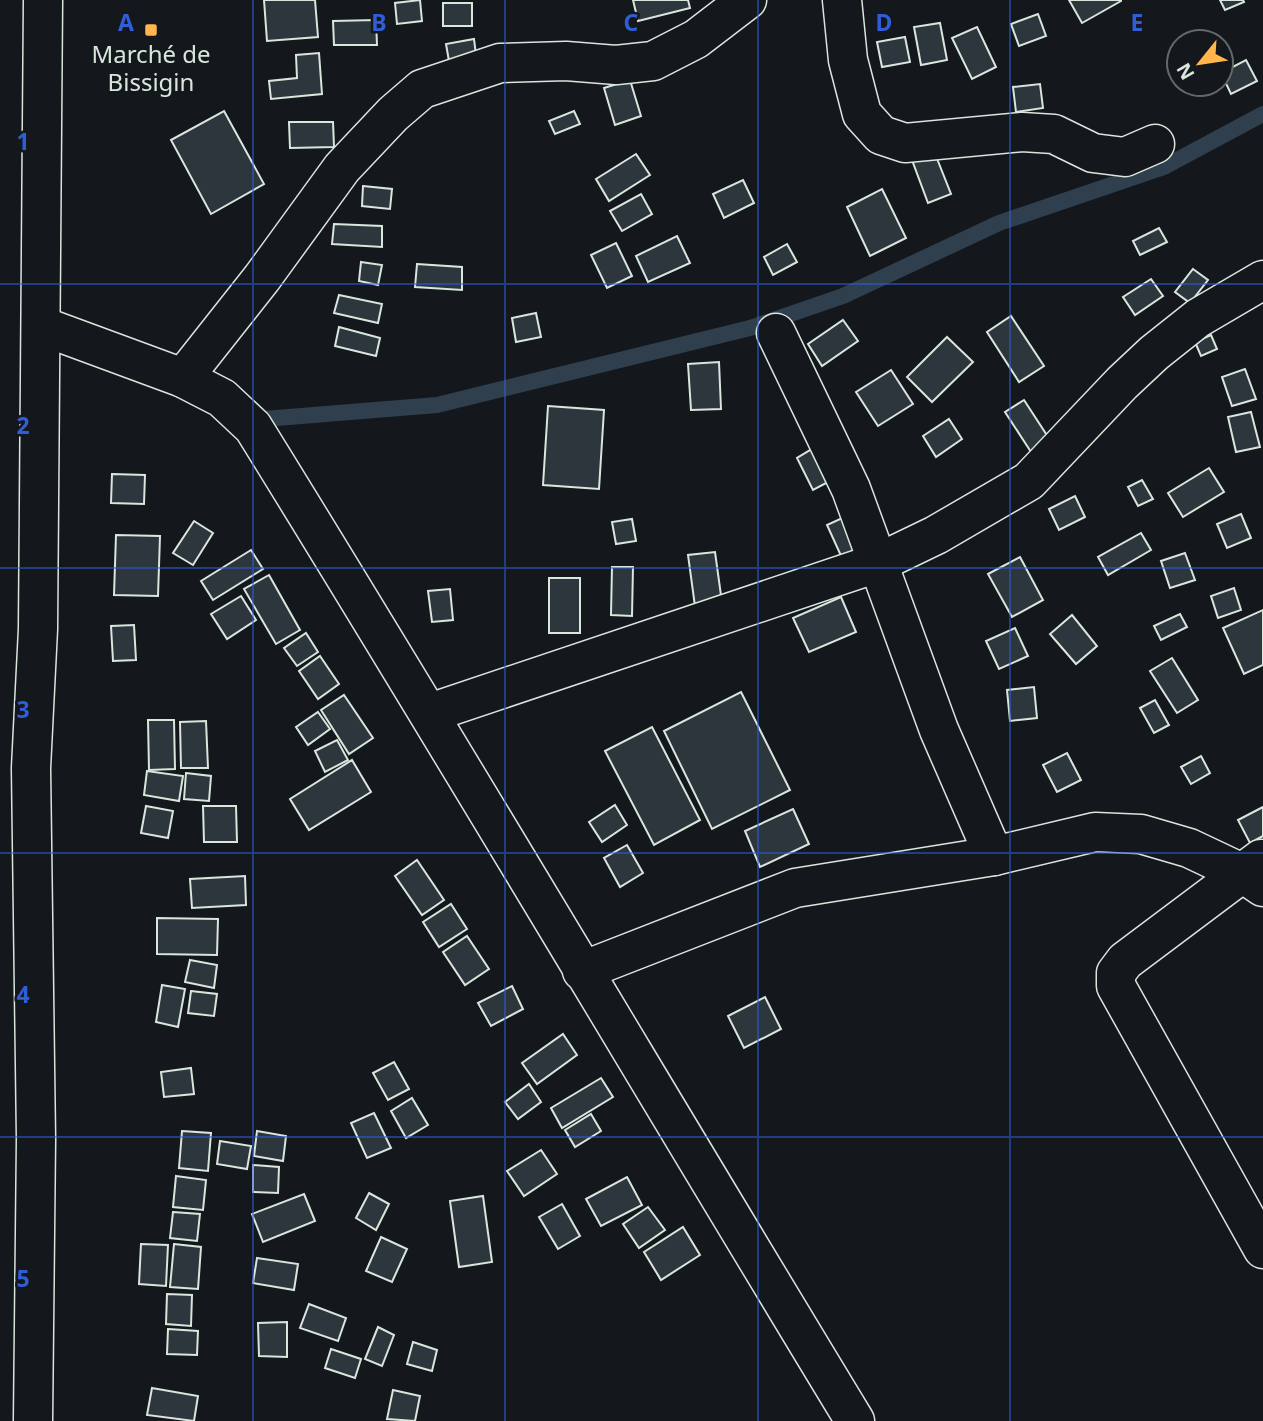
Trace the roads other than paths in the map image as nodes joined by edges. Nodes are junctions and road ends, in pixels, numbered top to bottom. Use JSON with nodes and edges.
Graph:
{"nodes":[{"id":1,"x":43,"y":0,"type":"edge"},
{"id":2,"x":747,"y":0,"type":"edge"},
{"id":3,"x":842,"y":0,"type":"edge"},
{"id":4,"x":1155,"y":144,"type":"dead end"},
{"id":5,"x":1263,"y":281,"type":"edge"},
{"id":6,"x":42,"y":326,"type":"junction"},
{"id":7,"x":776,"y":333,"type":"dead end"},
{"id":8,"x":183,"y":378,"type":"junction"},
{"id":9,"x":880,"y":562,"type":"junction"},
{"id":10,"x":430,"y":713,"type":"junction"},
{"id":11,"x":995,"y":856,"type":"junction"},
{"id":12,"x":1257,"y":873,"type":"edge"},
{"id":13,"x":582,"y":971,"type":"junction"},
{"id":14,"x":1263,"y":1249,"type":"edge"},
{"id":15,"x":33,"y":1421,"type":"edge"},
{"id":16,"x":855,"y":1421,"type":"edge"}],
"edges":[{"from":1,"to":6,"type":"street"},
{"from":2,"to":8,"type":"street"},
{"from":3,"to":4,"type":"street"},
{"from":5,"to":9,"type":"street"},
{"from":6,"to":8,"type":"street"},
{"from":6,"to":15,"type":"street"},
{"from":7,"to":9,"type":"street"},
{"from":8,"to":10,"type":"street"},
{"from":9,"to":10,"type":"street"},
{"from":9,"to":11,"type":"street"},
{"from":10,"to":13,"type":"street"},
{"from":11,"to":12,"type":"street"},
{"from":11,"to":13,"type":"street"},
{"from":12,"to":14,"type":"street"},
{"from":13,"to":16,"type":"street"}]}
